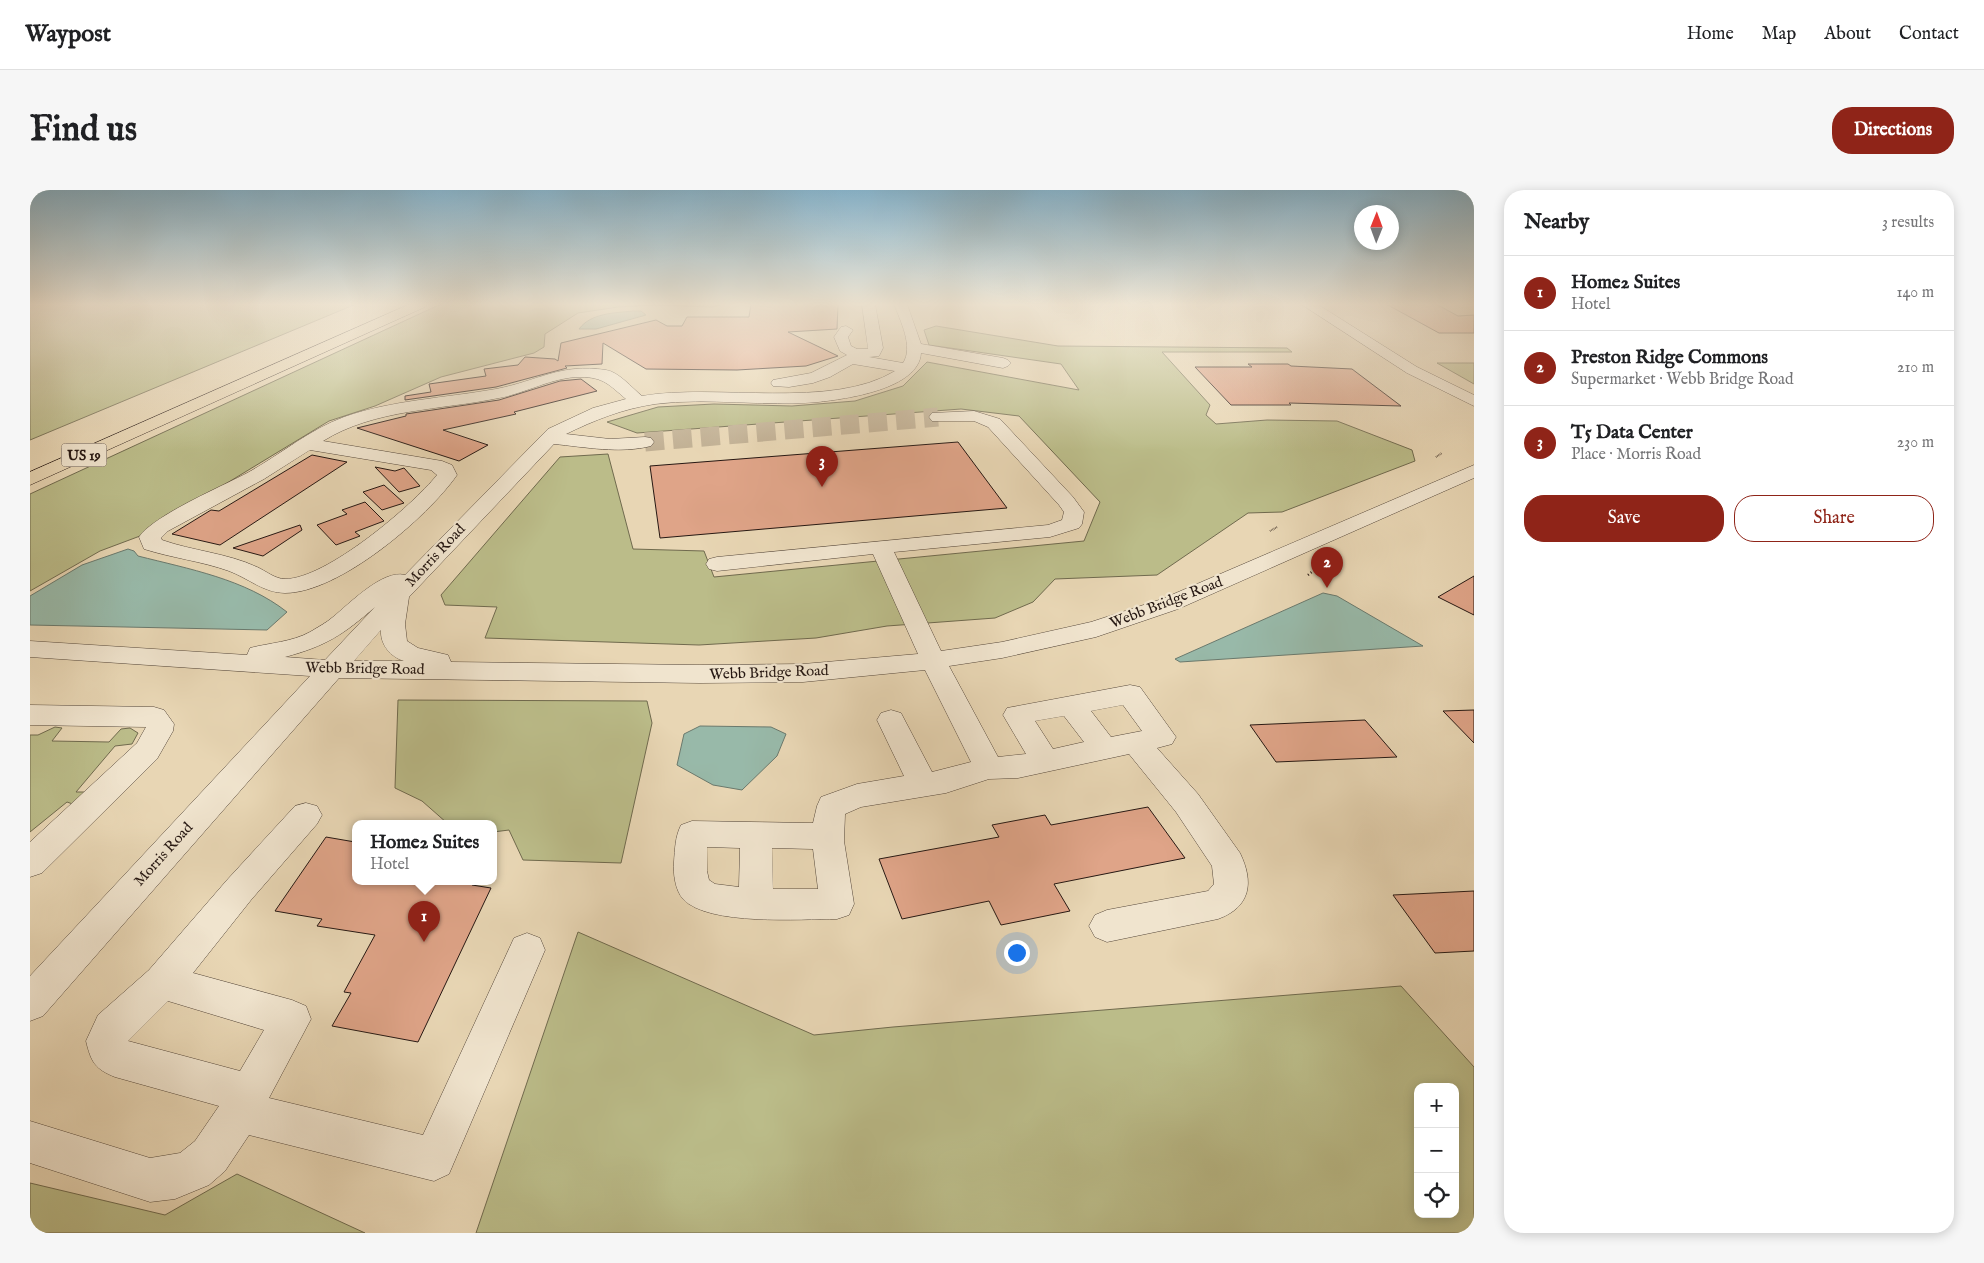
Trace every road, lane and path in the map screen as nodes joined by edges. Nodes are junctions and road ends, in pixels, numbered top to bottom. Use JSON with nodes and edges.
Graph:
{"nodes":[{"id":1,"x":276,"y":353,"type":"edge"},
{"id":2,"x":312,"y":353,"type":"edge"},
{"id":3,"x":849,"y":353,"type":"edge"},
{"id":4,"x":874,"y":353,"type":"edge"},
{"id":5,"x":914,"y":353,"type":"edge"},
{"id":6,"x":946,"y":353,"type":"edge"},
{"id":7,"x":1385,"y":353,"type":"edge"},
{"id":8,"x":1410,"y":353,"type":"edge"},
{"id":9,"x":852,"y":356,"type":"junction"},
{"id":10,"x":1003,"y":363,"type":"dead end"},
{"id":11,"x":907,"y":368,"type":"junction"},
{"id":12,"x":227,"y":374,"type":"dead end"},
{"id":13,"x":740,"y":382,"type":"dead end"},
{"id":14,"x":1473,"y":398,"type":"edge"},
{"id":15,"x":639,"y":402,"type":"junction"},
{"id":16,"x":938,"y":417,"type":"tunnel mouth"},
{"id":17,"x":549,"y":438,"type":"junction"},
{"id":18,"x":645,"y":442,"type":"tunnel mouth"},
{"id":19,"x":308,"y":444,"type":"junction"},
{"id":20,"x":1442,"y":453,"type":"dead end"},
{"id":21,"x":1436,"y":457,"type":"dead end"},
{"id":22,"x":1474,"y":471,"type":"edge"},
{"id":23,"x":30,"y":479,"type":"edge"},
{"id":24,"x":1277,"y":527,"type":"dead end"},
{"id":25,"x":1270,"y":531,"type":"dead end"},
{"id":26,"x":881,"y":547,"type":"junction"},
{"id":27,"x":717,"y":564,"type":"dead end"},
{"id":28,"x":422,"y":568,"type":"junction"},
{"id":29,"x":1313,"y":571,"type":"dead end"},
{"id":30,"x":1308,"y":576,"type":"dead end"},
{"id":31,"x":399,"y":595,"type":"junction"},
{"id":32,"x":30,"y":650,"type":"edge"},
{"id":33,"x":933,"y":660,"type":"junction"},
{"id":34,"x":214,"y":661,"type":"junction"},
{"id":35,"x":331,"y":669,"type":"junction"},
{"id":36,"x":514,"y":671,"type":"junction"},
{"id":37,"x":1071,"y":705,"type":"junction"},
{"id":38,"x":30,"y":716,"type":"edge"},
{"id":39,"x":891,"y":720,"type":"dead end"},
{"id":40,"x":1136,"y":742,"type":"junction"},
{"id":41,"x":1104,"y":748,"type":"junction"},
{"id":42,"x":1045,"y":761,"type":"junction"},
{"id":43,"x":989,"y":768,"type":"junction"},
{"id":44,"x":923,"y":784,"type":"junction"},
{"id":45,"x":306,"y":815,"type":"dead end"},
{"id":46,"x":756,"y":834,"type":"junction"},
{"id":47,"x":828,"y":836,"type":"junction"},
{"id":48,"x":30,"y":863,"type":"edge"},
{"id":49,"x":756,"y":904,"type":"junction"},
{"id":50,"x":1107,"y":926,"type":"dead end"},
{"id":51,"x":527,"y":950,"type":"dead end"},
{"id":52,"x":162,"y":982,"type":"junction"},
{"id":53,"x":30,"y":1002,"type":"edge"},
{"id":54,"x":245,"y":1103,"type":"junction"},
{"id":55,"x":30,"y":1142,"type":"edge"}],
"edges":[{"from":1,"to":12,"type":"highway"},
{"from":2,"to":23,"type":"highway","number":"US 19"},
{"from":3,"to":9,"type":"street"},
{"from":4,"to":9,"type":"street"},
{"from":5,"to":11,"type":"street"},
{"from":6,"to":10,"type":"street"},
{"from":7,"to":14,"type":"street"},
{"from":8,"to":14,"type":"street"},
{"from":9,"to":11,"type":"street"},
{"from":9,"to":13,"type":"street"},
{"from":11,"to":15,"type":"street","name":"Morris Road"},
{"from":15,"to":17,"type":"street","name":"Morris Road"},
{"from":15,"to":19,"type":"street"},
{"from":16,"to":26,"type":"street"},
{"from":17,"to":18,"type":"street"},
{"from":17,"to":28,"type":"street","name":"Morris Road"},
{"from":19,"to":19,"type":"street"},
{"from":20,"to":21,"type":"path"},
{"from":22,"to":33,"type":"street","name":"Webb Bridge Road"},
{"from":24,"to":25,"type":"path"},
{"from":26,"to":27,"type":"street"},
{"from":26,"to":33,"type":"street"},
{"from":28,"to":31,"type":"street","name":"Morris Road"},
{"from":28,"to":34,"type":"street"},
{"from":29,"to":30,"type":"path"},
{"from":31,"to":35,"type":"street","name":"Morris Road"},
{"from":31,"to":36,"type":"street"},
{"from":32,"to":34,"type":"street","name":"Webb Bridge Road"},
{"from":33,"to":36,"type":"street","name":"Webb Bridge Road"},
{"from":33,"to":43,"type":"street"},
{"from":34,"to":35,"type":"street","name":"Webb Bridge Road"},
{"from":35,"to":36,"type":"street","name":"Webb Bridge Road"},
{"from":35,"to":53,"type":"street","name":"Morris Road"},
{"from":37,"to":40,"type":"street"},
{"from":37,"to":41,"type":"street"},
{"from":37,"to":42,"type":"street"},
{"from":38,"to":48,"type":"street"},
{"from":39,"to":44,"type":"street"},
{"from":40,"to":41,"type":"street"},
{"from":40,"to":50,"type":"street"},
{"from":41,"to":42,"type":"street"},
{"from":42,"to":43,"type":"street"},
{"from":43,"to":44,"type":"street"},
{"from":44,"to":47,"type":"street"},
{"from":45,"to":52,"type":"street"},
{"from":46,"to":47,"type":"street"},
{"from":46,"to":49,"type":"street"},
{"from":46,"to":49,"type":"street"},
{"from":47,"to":49,"type":"street"},
{"from":51,"to":54,"type":"street"},
{"from":52,"to":54,"type":"street"},
{"from":52,"to":54,"type":"street"},
{"from":54,"to":55,"type":"street"}]}
